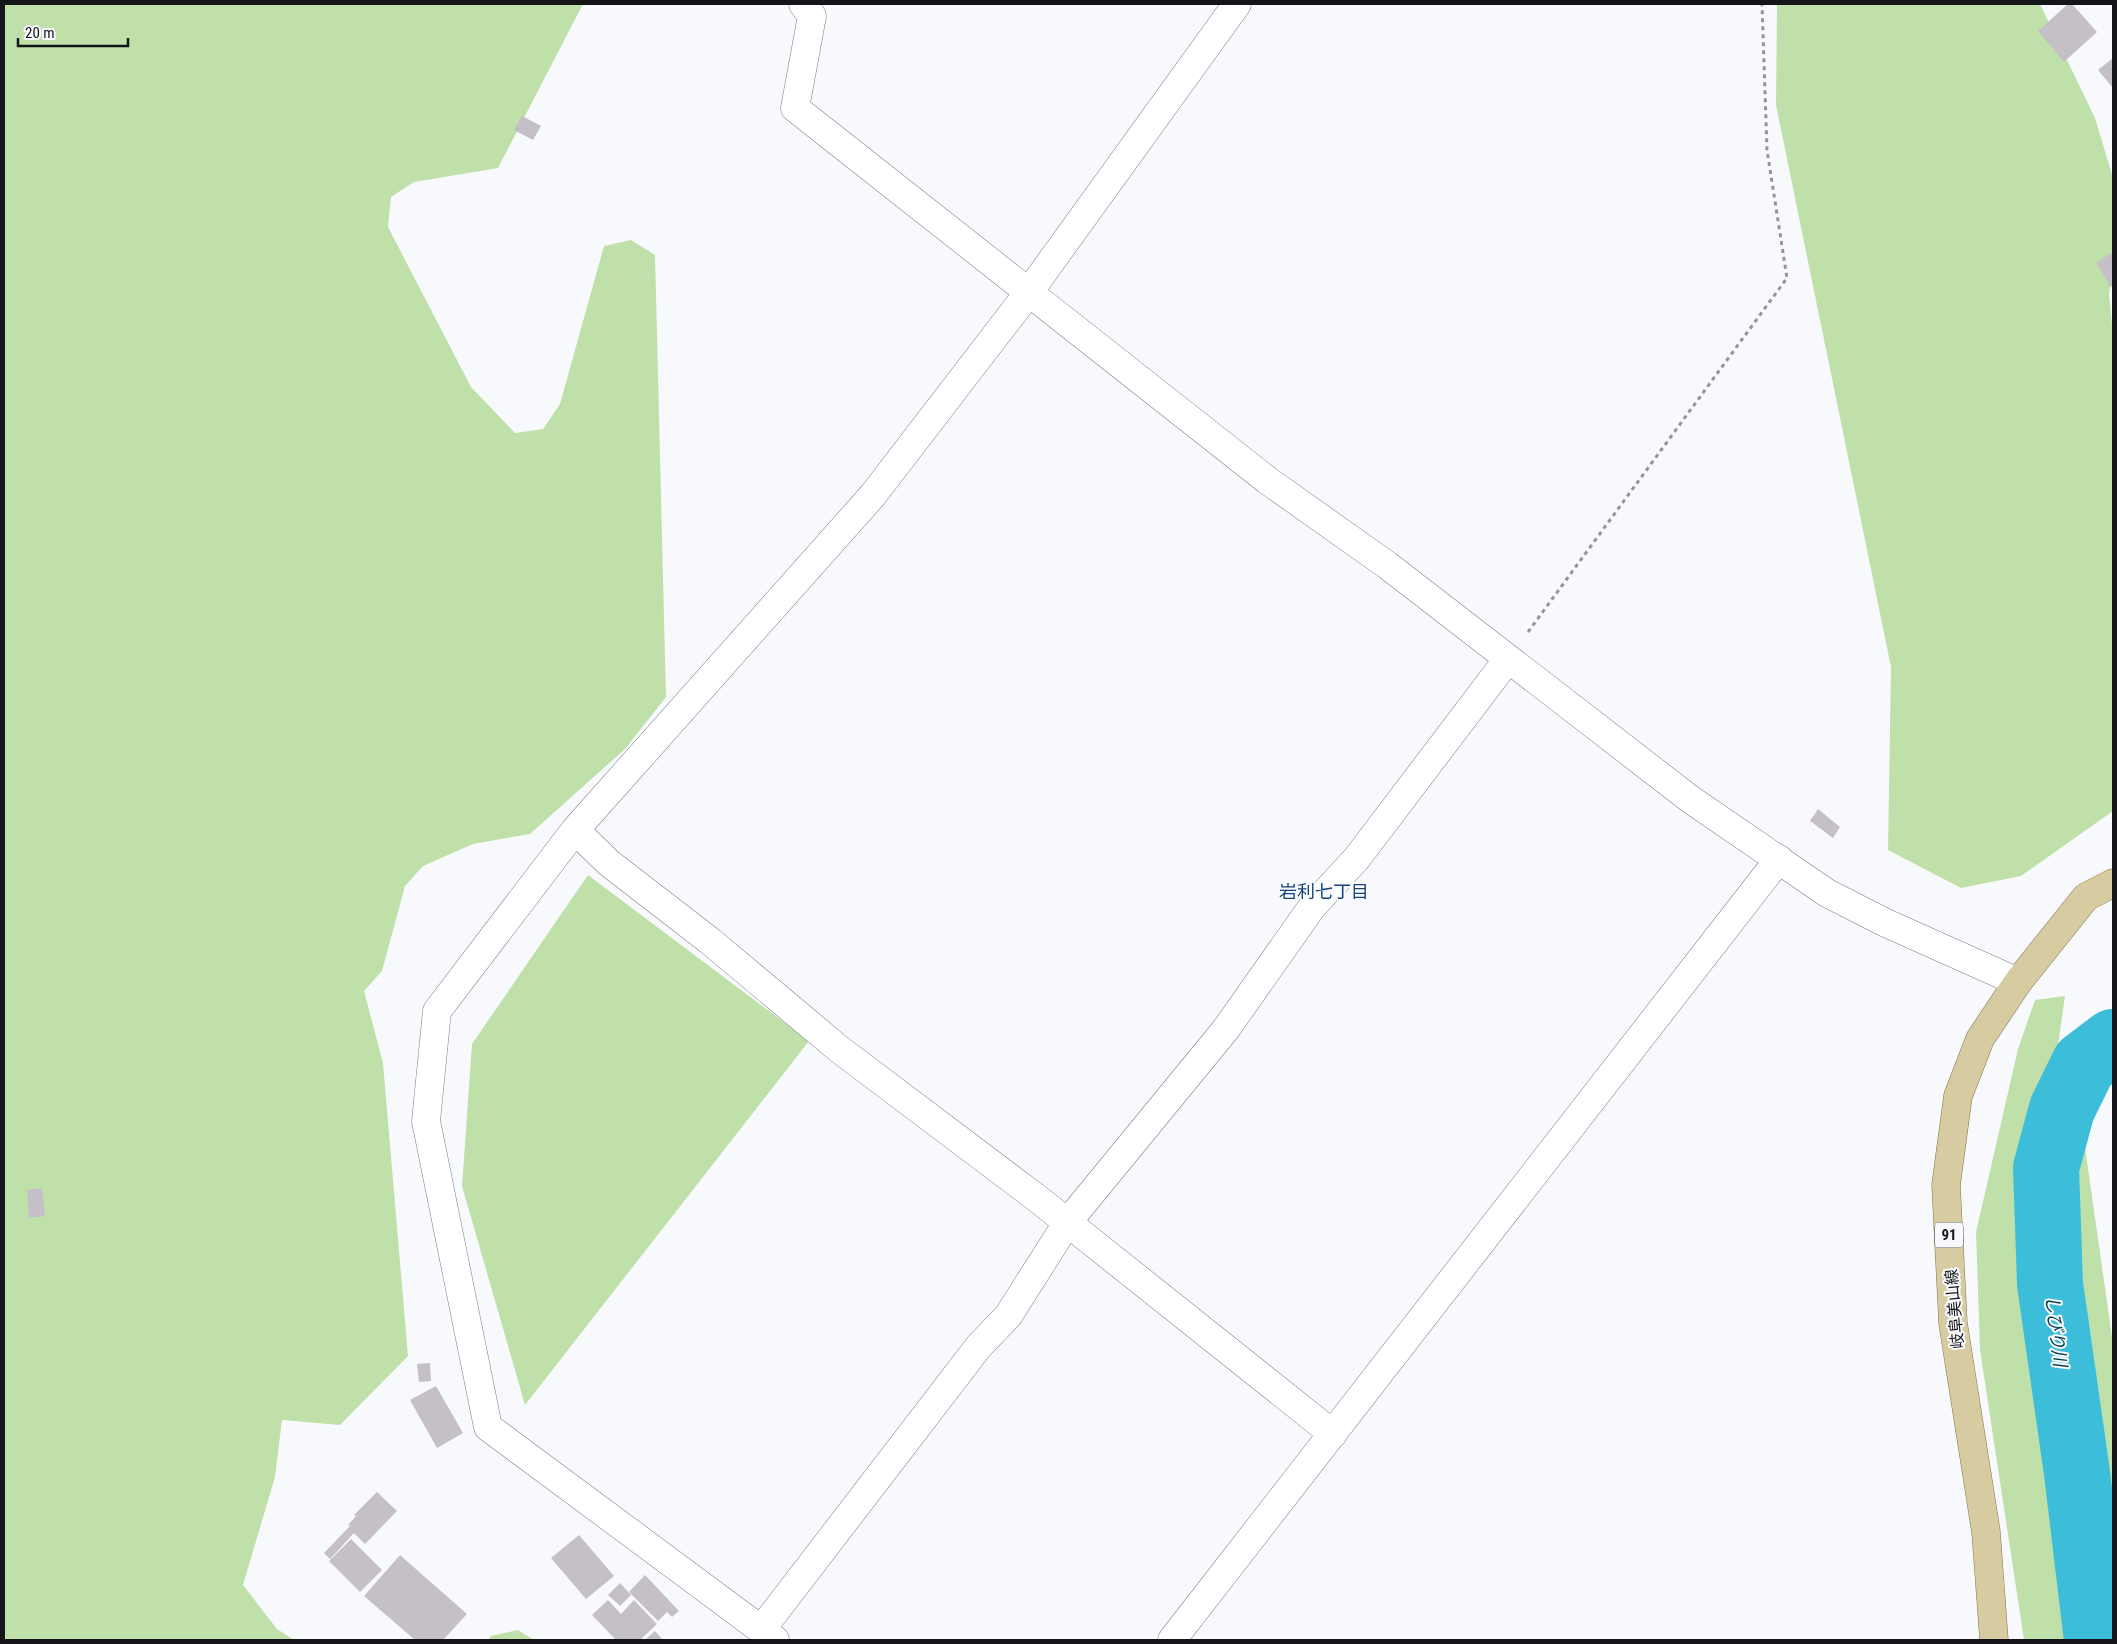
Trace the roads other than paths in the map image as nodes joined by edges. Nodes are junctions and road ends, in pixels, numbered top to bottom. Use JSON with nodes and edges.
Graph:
{"nodes":[{"id":1,"x":803,"y":4,"type":"edge"},
{"id":2,"x":1237,"y":4,"type":"edge"},
{"id":3,"x":1029,"y":292,"type":"junction"},
{"id":4,"x":1508,"y":659,"type":"junction"},
{"id":5,"x":574,"y":830,"type":"junction"},
{"id":6,"x":1779,"y":859,"type":"junction"},
{"id":7,"x":2113,"y":883,"type":"edge"},
{"id":8,"x":2018,"y":982,"type":"junction"},
{"id":9,"x":1067,"y":1223,"type":"junction"},
{"id":10,"x":1333,"y":1434,"type":"junction"},
{"id":11,"x":768,"y":1635,"type":"edge"},
{"id":12,"x":1172,"y":1640,"type":"edge"},
{"id":13,"x":1994,"y":1640,"type":"edge"}],
"edges":[{"from":1,"to":3,"type":"street"},
{"from":2,"to":3,"type":"street"},
{"from":3,"to":4,"type":"street"},
{"from":3,"to":5,"type":"street"},
{"from":4,"to":6,"type":"street"},
{"from":4,"to":9,"type":"street"},
{"from":5,"to":9,"type":"street"},
{"from":5,"to":11,"type":"street"},
{"from":6,"to":8,"type":"street"},
{"from":6,"to":10,"type":"street"},
{"from":7,"to":8,"type":"main road","name":"岐阜美山線","number":"91"},
{"from":8,"to":13,"type":"main road","name":"岐阜美山線","number":"91"},
{"from":9,"to":10,"type":"street"},
{"from":9,"to":11,"type":"street"},
{"from":10,"to":12,"type":"street"}]}
